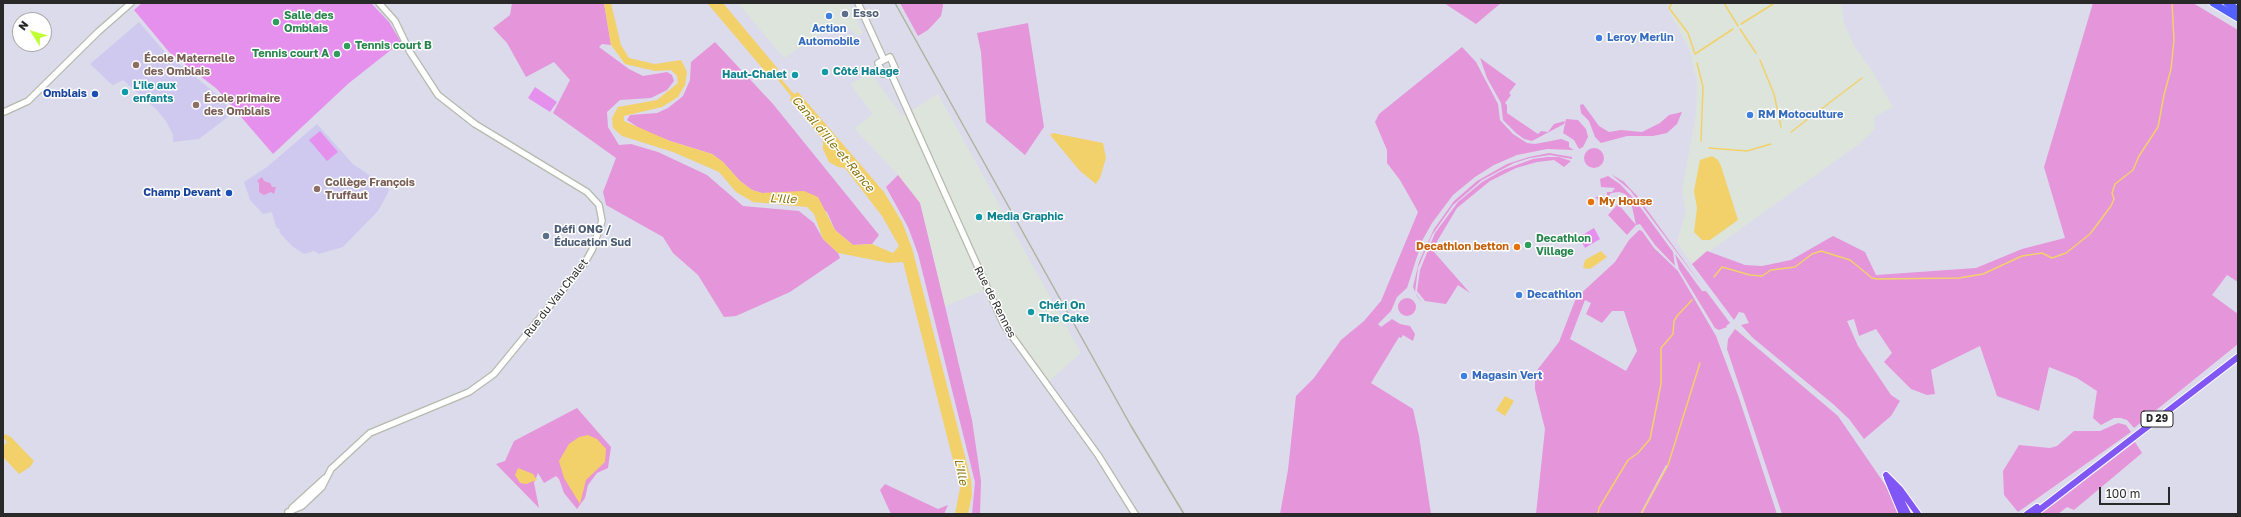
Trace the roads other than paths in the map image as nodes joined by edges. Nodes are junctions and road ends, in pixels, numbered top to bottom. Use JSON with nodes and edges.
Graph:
{"nodes":[{"id":1,"x":131,"y":3,"type":"edge"},
{"id":2,"x":378,"y":3,"type":"edge"},
{"id":3,"x":858,"y":3,"type":"edge"},
{"id":4,"x":2213,"y":3,"type":"edge"},
{"id":5,"x":2226,"y":3,"type":"edge"},
{"id":6,"x":2238,"y":10,"type":"edge"},
{"id":7,"x":2238,"y":18,"type":"edge"},
{"id":8,"x":884,"y":60,"type":"junction"},
{"id":9,"x":890,"y":71,"type":"junction"},
{"id":10,"x":4,"y":113,"type":"edge"},
{"id":11,"x":2238,"y":357,"type":"edge"},
{"id":12,"x":1886,"y":475,"type":"junction"},
{"id":13,"x":2062,"y":491,"type":"junction"},
{"id":14,"x":287,"y":513,"type":"edge"},
{"id":15,"x":1135,"y":514,"type":"edge"},
{"id":16,"x":1902,"y":514,"type":"edge"},
{"id":17,"x":1908,"y":514,"type":"edge"},
{"id":18,"x":1918,"y":514,"type":"edge"},
{"id":19,"x":2027,"y":514,"type":"edge"},
{"id":20,"x":2034,"y":514,"type":"edge"}],
"edges":[{"from":1,"to":10,"type":"street"},
{"from":2,"to":14,"type":"street","name":"Rue du Vau Chalet"},
{"from":3,"to":8,"type":"street"},
{"from":4,"to":7,"type":"highway"},
{"from":5,"to":6,"type":"highway"},
{"from":8,"to":9,"type":"street","name":"Rue de Rennes"},
{"from":8,"to":9,"type":"street"},
{"from":9,"to":15,"type":"street","name":"Rue de Rennes"},
{"from":11,"to":13,"type":"main road","number":"D 29"},
{"from":12,"to":16,"type":"main road"},
{"from":12,"to":17,"type":"main road"},
{"from":12,"to":18,"type":"main road"},
{"from":13,"to":19,"type":"main road"},
{"from":13,"to":20,"type":"main road","number":"D 29"}]}
